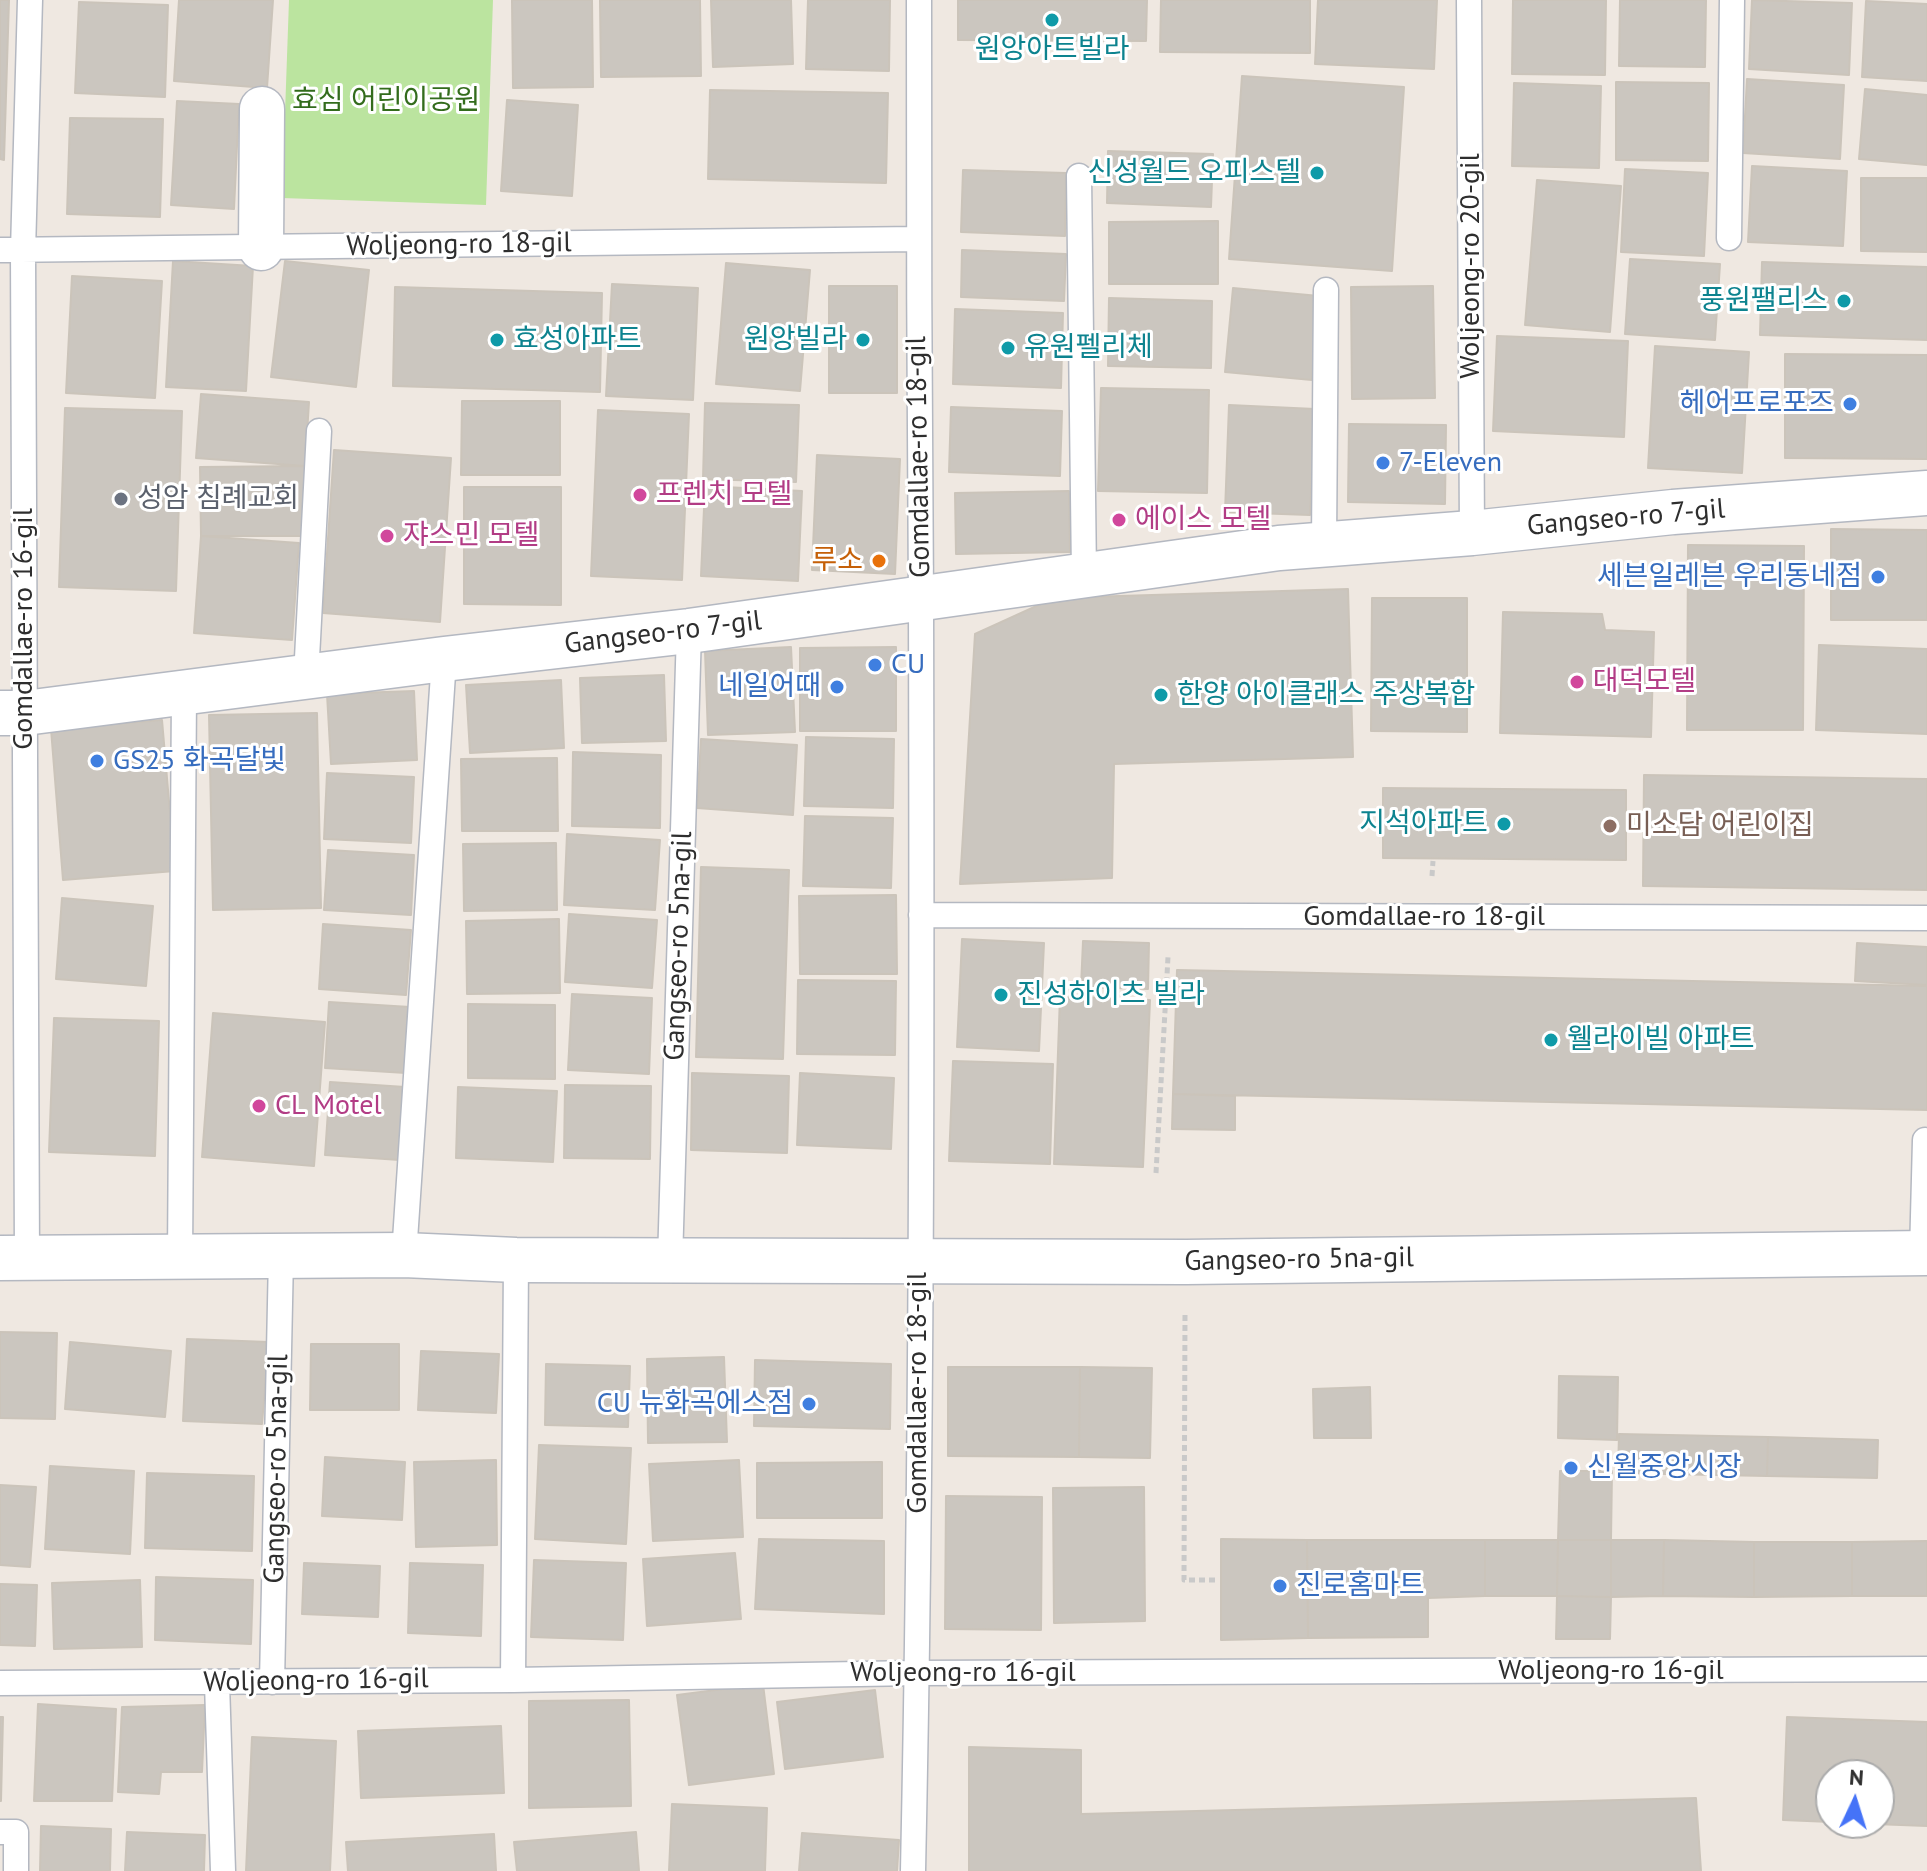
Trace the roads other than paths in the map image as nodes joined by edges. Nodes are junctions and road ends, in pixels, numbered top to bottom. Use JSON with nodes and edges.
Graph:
{"nodes":[{"id":1,"x":30,"y":0,"type":"edge"},
{"id":2,"x":919,"y":0,"type":"edge"},
{"id":3,"x":1469,"y":0,"type":"edge"},
{"id":4,"x":1732,"y":0,"type":"edge"},
{"id":5,"x":262,"y":109,"type":"dead end"},
{"id":6,"x":1079,"y":176,"type":"dead end"},
{"id":7,"x":1729,"y":238,"type":"dead end"},
{"id":8,"x":917,"y":239,"type":"junction"},
{"id":9,"x":261,"y":248,"type":"junction"},
{"id":10,"x":12,"y":250,"type":"edge"},
{"id":11,"x":1326,"y":290,"type":"dead end"},
{"id":12,"x":319,"y":431,"type":"dead end"},
{"id":13,"x":1927,"y":493,"type":"edge"},
{"id":14,"x":1472,"y":533,"type":"junction"},
{"id":15,"x":1324,"y":543,"type":"junction"},
{"id":16,"x":1084,"y":575,"type":"junction"},
{"id":17,"x":921,"y":598,"type":"junction"},
{"id":18,"x":689,"y":631,"type":"junction"},
{"id":19,"x":444,"y":659,"type":"junction"},
{"id":20,"x":306,"y":677,"type":"junction"},
{"id":21,"x":184,"y":693,"type":"junction"},
{"id":22,"x":12,"y":713,"type":"edge"},
{"id":23,"x":921,"y":915,"type":"junction"},
{"id":24,"x":1927,"y":918,"type":"edge"},
{"id":25,"x":1925,"y":1140,"type":"edge"},
{"id":26,"x":1924,"y":1254,"type":"edge"},
{"id":27,"x":404,"y":1255,"type":"junction"},
{"id":28,"x":281,"y":1256,"type":"junction"},
{"id":29,"x":180,"y":1257,"type":"junction"},
{"id":30,"x":14,"y":1258,"type":"edge"},
{"id":31,"x":516,"y":1260,"type":"junction"},
{"id":32,"x":919,"y":1260,"type":"junction"},
{"id":33,"x":670,"y":1261,"type":"junction"},
{"id":34,"x":1927,"y":1669,"type":"edge"},
{"id":35,"x":917,"y":1673,"type":"junction"},
{"id":36,"x":513,"y":1680,"type":"junction"},
{"id":37,"x":272,"y":1682,"type":"junction"},
{"id":38,"x":0,"y":1683,"type":"edge"},
{"id":39,"x":217,"y":1683,"type":"junction"},
{"id":40,"x":0,"y":1832,"type":"edge"},
{"id":41,"x":16,"y":1871,"type":"edge"},
{"id":42,"x":223,"y":1871,"type":"edge"},
{"id":43,"x":913,"y":1871,"type":"edge"}],
"edges":[{"from":1,"to":10,"type":"lane","name":"Gomdallae-ro 16-gil"},
{"from":2,"to":8,"type":"lane","name":"Gomdallae-ro 18-gil"},
{"from":3,"to":14,"type":"lane","name":"Woljeong-ro 20-gil"},
{"from":4,"to":7,"type":"lane"},
{"from":5,"to":9,"type":"street"},
{"from":6,"to":16,"type":"lane"},
{"from":8,"to":9,"type":"lane","name":"Woljeong-ro 18-gil"},
{"from":8,"to":17,"type":"lane","name":"Gomdallae-ro 18-gil"},
{"from":9,"to":10,"type":"lane","name":"Woljeong-ro 18-gil"},
{"from":10,"to":22,"type":"lane","name":"Gomdallae-ro 16-gil"},
{"from":11,"to":15,"type":"lane"},
{"from":12,"to":20,"type":"lane"},
{"from":13,"to":14,"type":"street","name":"Gangseo-ro 7-gil"},
{"from":14,"to":15,"type":"street","name":"Gangseo-ro 7-gil"},
{"from":15,"to":16,"type":"street","name":"Gangseo-ro 7-gil"},
{"from":16,"to":17,"type":"street","name":"Gangseo-ro 7-gil"},
{"from":17,"to":18,"type":"street","name":"Gangseo-ro 7-gil"},
{"from":17,"to":23,"type":"lane","name":"Gomdallae-ro 18-gil"},
{"from":18,"to":19,"type":"street","name":"Gangseo-ro 7-gil"},
{"from":18,"to":33,"type":"lane","name":"Gangseo-ro 5na-gil"},
{"from":19,"to":20,"type":"street","name":"Gangseo-ro 7-gil"},
{"from":19,"to":27,"type":"lane"},
{"from":20,"to":21,"type":"street","name":"Gangseo-ro 7-gil"},
{"from":21,"to":22,"type":"street","name":"Gangseo-ro 7-gil"},
{"from":21,"to":29,"type":"lane"},
{"from":22,"to":30,"type":"lane","name":"Gomdallae-ro 16-gil"},
{"from":23,"to":24,"type":"lane","name":"Gomdallae-ro 18-gil"},
{"from":23,"to":32,"type":"lane","name":"Gomdallae-ro 18-gil"},
{"from":25,"to":26,"type":"lane"},
{"from":26,"to":32,"type":"street","name":"Gangseo-ro 5na-gil"},
{"from":27,"to":28,"type":"street","name":"Gangseo-ro 5na-gil"},
{"from":27,"to":31,"type":"street","name":"Gangseo-ro 5na-gil"},
{"from":28,"to":29,"type":"street","name":"Gangseo-ro 5na-gil"},
{"from":28,"to":37,"type":"lane","name":"Gangseo-ro 5na-gil"},
{"from":29,"to":30,"type":"street","name":"Gangseo-ro 5na-gil"},
{"from":31,"to":33,"type":"street","name":"Gangseo-ro 5na-gil"},
{"from":31,"to":36,"type":"lane"},
{"from":32,"to":33,"type":"street","name":"Gangseo-ro 5na-gil"},
{"from":32,"to":35,"type":"lane","name":"Gomdallae-ro 18-gil"},
{"from":34,"to":35,"type":"lane","name":"Woljeong-ro 16-gil"},
{"from":35,"to":36,"type":"lane","name":"Woljeong-ro 16-gil"},
{"from":35,"to":43,"type":"lane","name":"Gomdallae-ro 18-gil"},
{"from":36,"to":37,"type":"lane","name":"Woljeong-ro 16-gil"},
{"from":37,"to":39,"type":"lane","name":"Woljeong-ro 16-gil"},
{"from":38,"to":39,"type":"lane","name":"Woljeong-ro 16-gil"},
{"from":39,"to":42,"type":"lane"},
{"from":40,"to":41,"type":"lane"}]}
